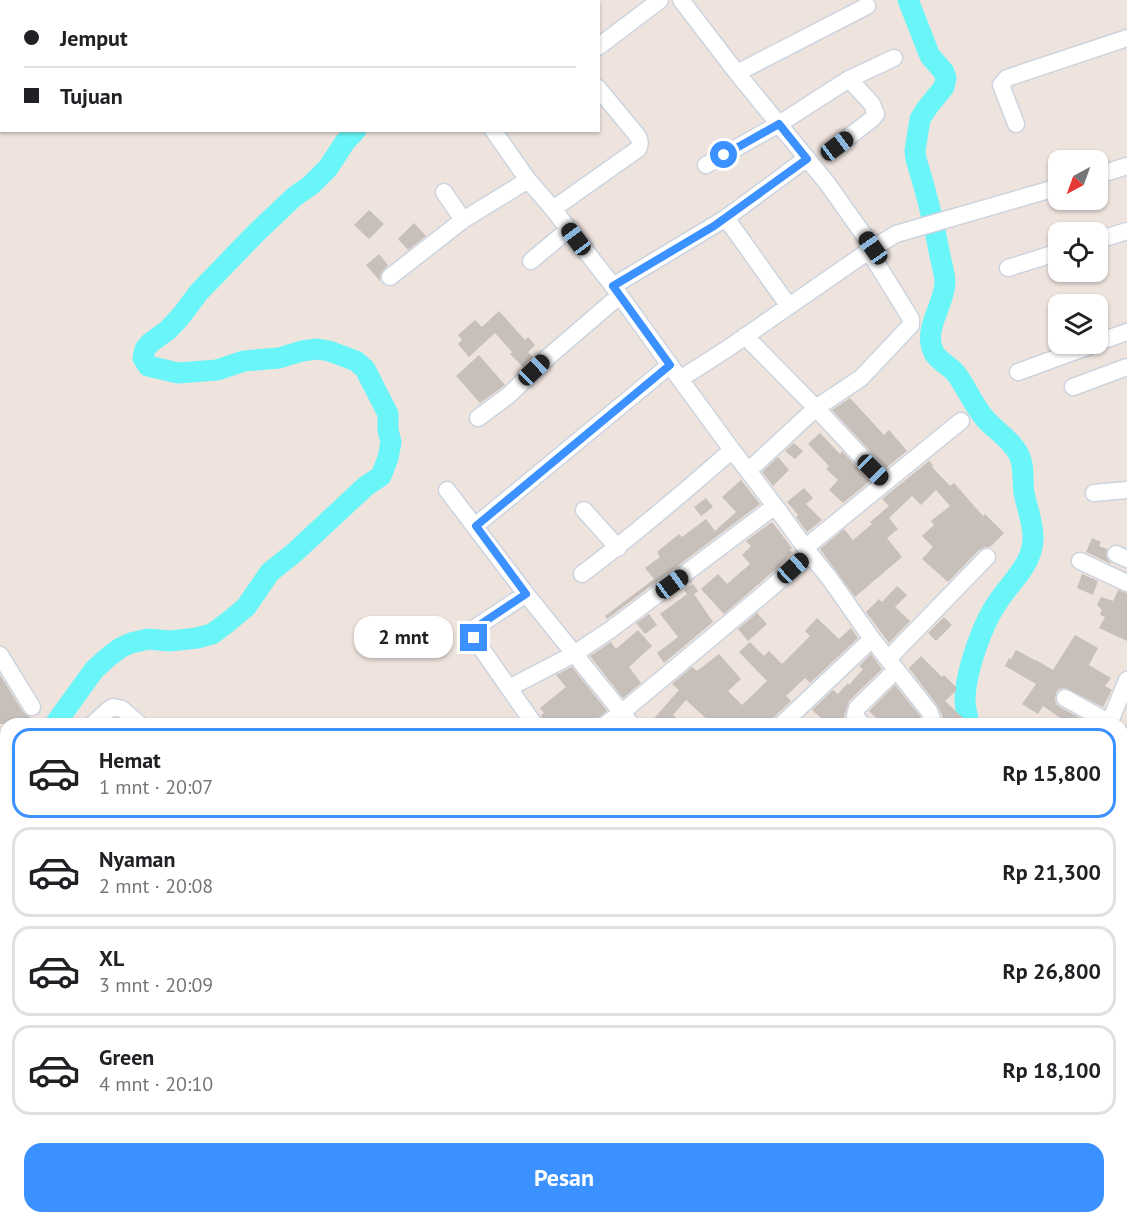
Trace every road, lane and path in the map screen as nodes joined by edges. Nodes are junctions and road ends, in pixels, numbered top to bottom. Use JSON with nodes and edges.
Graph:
{"nodes":[{"id":1,"x":660,"y":0,"type":"edge"},
{"id":2,"x":681,"y":0,"type":"edge"},
{"id":3,"x":867,"y":6,"type":"dead end"},
{"id":4,"x":1127,"y":38,"type":"edge"},
{"id":5,"x":600,"y":45,"type":"edge"},
{"id":6,"x":894,"y":58,"type":"dead end"},
{"id":7,"x":737,"y":73,"type":"junction"},
{"id":8,"x":849,"y":79,"type":"junction"},
{"id":9,"x":600,"y":90,"type":"edge"},
{"id":10,"x":779,"y":124,"type":"junction"},
{"id":11,"x":1016,"y":124,"type":"dead end"},
{"id":12,"x":494,"y":132,"type":"edge"},
{"id":13,"x":837,"y":146,"type":"dead end"},
{"id":14,"x":807,"y":159,"type":"junction"},
{"id":15,"x":706,"y":165,"type":"dead end"},
{"id":16,"x":1127,"y":166,"type":"edge"},
{"id":17,"x":1108,"y":172,"type":"edge"},
{"id":18,"x":528,"y":180,"type":"junction"},
{"id":19,"x":1048,"y":190,"type":"edge"},
{"id":20,"x":444,"y":192,"type":"dead end"},
{"id":21,"x":553,"y":209,"type":"junction"},
{"id":22,"x":726,"y":218,"type":"junction"},
{"id":23,"x":463,"y":220,"type":"junction"},
{"id":24,"x":568,"y":229,"type":"junction"},
{"id":25,"x":1127,"y":231,"type":"edge"},
{"id":26,"x":1108,"y":237,"type":"edge"},
{"id":27,"x":871,"y":249,"type":"junction"},
{"id":28,"x":1048,"y":255,"type":"edge"},
{"id":29,"x":531,"y":261,"type":"dead end"},
{"id":30,"x":1008,"y":268,"type":"dead end"},
{"id":31,"x":390,"y":278,"type":"dead end"},
{"id":32,"x":616,"y":291,"type":"junction"},
{"id":33,"x":788,"y":305,"type":"junction"},
{"id":34,"x":1127,"y":332,"type":"edge"},
{"id":35,"x":745,"y":336,"type":"junction"},
{"id":36,"x":1108,"y":339,"type":"edge"},
{"id":37,"x":1066,"y":354,"type":"edge"},
{"id":38,"x":1127,"y":367,"type":"edge"},
{"id":39,"x":675,"y":372,"type":"junction"},
{"id":40,"x":1018,"y":372,"type":"dead end"},
{"id":41,"x":1073,"y":387,"type":"dead end"},
{"id":42,"x":816,"y":408,"type":"junction"},
{"id":43,"x":478,"y":418,"type":"dead end"},
{"id":44,"x":961,"y":421,"type":"dead end"},
{"id":45,"x":732,"y":450,"type":"junction"},
{"id":46,"x":748,"y":471,"type":"junction"},
{"id":47,"x":885,"y":482,"type":"junction"},
{"id":48,"x":447,"y":490,"type":"dead end"},
{"id":49,"x":1127,"y":490,"type":"edge"},
{"id":50,"x":1094,"y":493,"type":"dead end"},
{"id":51,"x":775,"y":506,"type":"junction"},
{"id":52,"x":584,"y":510,"type":"dead end"},
{"id":53,"x":476,"y":526,"type":"junction"},
{"id":54,"x":618,"y":548,"type":"junction"},
{"id":55,"x":808,"y":550,"type":"junction"},
{"id":56,"x":987,"y":557,"type":"dead end"},
{"id":57,"x":1080,"y":561,"type":"dead end"},
{"id":58,"x":582,"y":574,"type":"dead end"},
{"id":59,"x":1127,"y":583,"type":"edge"},
{"id":60,"x":526,"y":594,"type":"junction"},
{"id":61,"x":872,"y":639,"type":"junction"},
{"id":62,"x":574,"y":654,"type":"junction"},
{"id":63,"x":0,"y":655,"type":"edge"},
{"id":64,"x":892,"y":664,"type":"junction"},
{"id":65,"x":1127,"y":680,"type":"edge"},
{"id":66,"x":509,"y":688,"type":"junction"},
{"id":67,"x":1065,"y":698,"type":"dead end"},
{"id":68,"x":32,"y":707,"type":"dead end"},
{"id":69,"x":99,"y":718,"type":"edge"},
{"id":70,"x":132,"y":718,"type":"edge"},
{"id":71,"x":530,"y":718,"type":"edge"},
{"id":72,"x":625,"y":718,"type":"edge"},
{"id":73,"x":627,"y":718,"type":"edge"},
{"id":74,"x":788,"y":718,"type":"edge"},
{"id":75,"x":857,"y":718,"type":"edge"},
{"id":76,"x":932,"y":718,"type":"edge"},
{"id":77,"x":1100,"y":718,"type":"edge"},
{"id":78,"x":1112,"y":718,"type":"edge"}],
"edges":[{"from":1,"to":5,"type":"street"},
{"from":2,"to":7,"type":"street"},
{"from":3,"to":7,"type":"street"},
{"from":4,"to":11,"type":"street"},
{"from":6,"to":8,"type":"street"},
{"from":7,"to":10,"type":"street"},
{"from":8,"to":10,"type":"street"},
{"from":8,"to":13,"type":"street"},
{"from":9,"to":21,"type":"street"},
{"from":10,"to":14,"type":"street"},
{"from":10,"to":15,"type":"street"},
{"from":12,"to":18,"type":"street"},
{"from":14,"to":22,"type":"street"},
{"from":14,"to":27,"type":"street"},
{"from":16,"to":17,"type":"street"},
{"from":18,"to":21,"type":"street"},
{"from":18,"to":23,"type":"street"},
{"from":19,"to":27,"type":"street"},
{"from":20,"to":23,"type":"street"},
{"from":21,"to":24,"type":"street"},
{"from":22,"to":32,"type":"street"},
{"from":22,"to":33,"type":"street"},
{"from":23,"to":31,"type":"street"},
{"from":24,"to":29,"type":"street"},
{"from":24,"to":32,"type":"street"},
{"from":25,"to":26,"type":"street"},
{"from":27,"to":33,"type":"street"},
{"from":27,"to":42,"type":"street"},
{"from":28,"to":30,"type":"street"},
{"from":32,"to":39,"type":"street"},
{"from":32,"to":43,"type":"street"},
{"from":33,"to":35,"type":"street"},
{"from":34,"to":36,"type":"street"},
{"from":35,"to":39,"type":"street"},
{"from":35,"to":42,"type":"street"},
{"from":37,"to":40,"type":"street"},
{"from":38,"to":41,"type":"street"},
{"from":39,"to":45,"type":"street"},
{"from":39,"to":53,"type":"street"},
{"from":42,"to":46,"type":"street"},
{"from":42,"to":47,"type":"street"},
{"from":44,"to":47,"type":"street"},
{"from":45,"to":46,"type":"street"},
{"from":45,"to":54,"type":"street"},
{"from":46,"to":51,"type":"street"},
{"from":47,"to":55,"type":"street"},
{"from":48,"to":53,"type":"street"},
{"from":49,"to":50,"type":"street"},
{"from":51,"to":55,"type":"street"},
{"from":51,"to":62,"type":"street"},
{"from":52,"to":54,"type":"street"},
{"from":53,"to":60,"type":"street"},
{"from":54,"to":58,"type":"street"},
{"from":55,"to":61,"type":"street"},
{"from":55,"to":73,"type":"street"},
{"from":56,"to":64,"type":"street"},
{"from":57,"to":59,"type":"street"},
{"from":60,"to":62,"type":"street"},
{"from":60,"to":66,"type":"street"},
{"from":61,"to":64,"type":"street"},
{"from":61,"to":74,"type":"street"},
{"from":62,"to":66,"type":"street"},
{"from":62,"to":72,"type":"street"},
{"from":63,"to":68,"type":"street"},
{"from":64,"to":75,"type":"street"},
{"from":64,"to":76,"type":"street"},
{"from":65,"to":78,"type":"street"},
{"from":66,"to":71,"type":"street"},
{"from":67,"to":77,"type":"street"},
{"from":69,"to":70,"type":"street"}]}
